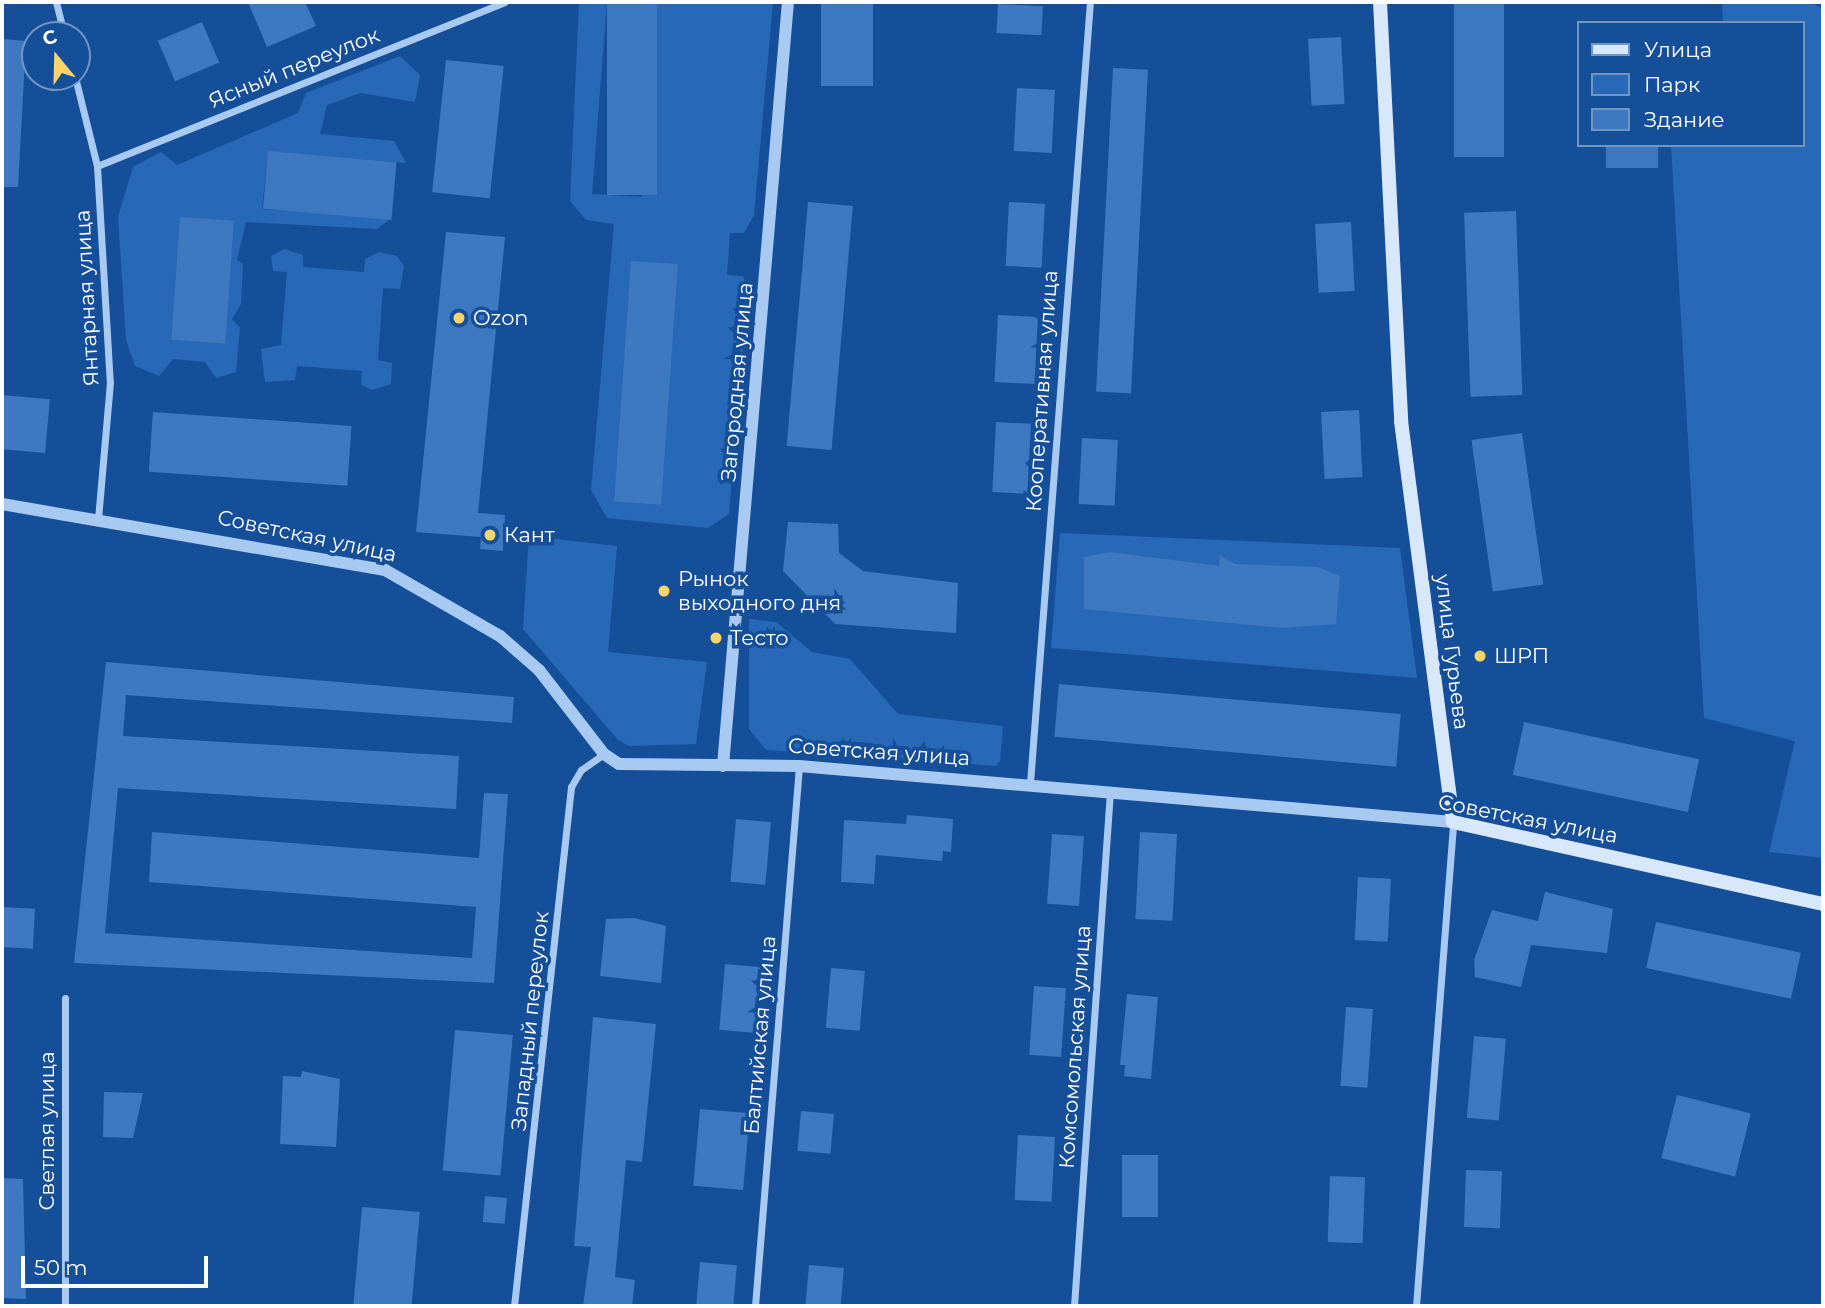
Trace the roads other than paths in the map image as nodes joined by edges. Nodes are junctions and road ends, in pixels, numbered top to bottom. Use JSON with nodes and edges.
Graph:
{"nodes":[{"id":1,"x":57,"y":2,"type":"edge"},
{"id":2,"x":504,"y":2,"type":"edge"},
{"id":3,"x":788,"y":2,"type":"edge"},
{"id":4,"x":1090,"y":2,"type":"edge"},
{"id":5,"x":1380,"y":2,"type":"edge"},
{"id":6,"x":61,"y":21,"type":"edge"},
{"id":7,"x":78,"y":91,"type":"edge"},
{"id":8,"x":97,"y":166,"type":"junction"},
{"id":9,"x":2,"y":504,"type":"edge"},
{"id":10,"x":98,"y":519,"type":"junction"},
{"id":11,"x":604,"y":754,"type":"junction"},
{"id":12,"x":723,"y":766,"type":"junction"},
{"id":13,"x":799,"y":766,"type":"junction"},
{"id":14,"x":1030,"y":783,"type":"junction"},
{"id":15,"x":1110,"y":790,"type":"junction"},
{"id":16,"x":1453,"y":822,"type":"junction"},
{"id":17,"x":1823,"y":904,"type":"edge"},
{"id":18,"x":65,"y":998,"type":"dead end"},
{"id":19,"x":65,"y":1306,"type":"edge"},
{"id":20,"x":514,"y":1306,"type":"edge"},
{"id":21,"x":755,"y":1306,"type":"edge"},
{"id":22,"x":1074,"y":1306,"type":"edge"},
{"id":23,"x":1416,"y":1306,"type":"edge"}],
"edges":[{"from":1,"to":6,"type":"street"},
{"from":2,"to":8,"type":"street","name":"Ясный переулок"},
{"from":3,"to":12,"type":"street","name":"Загородная улица"},
{"from":4,"to":14,"type":"street","name":"Кооперативная улица"},
{"from":5,"to":16,"type":"main road","name":"улица Гурьева"},
{"from":7,"to":8,"type":"street","name":"Янтарная улица"},
{"from":8,"to":10,"type":"street","name":"Янтарная улица"},
{"from":9,"to":10,"type":"street","name":"Советская улица"},
{"from":10,"to":11,"type":"street","name":"Советская улица"},
{"from":11,"to":12,"type":"street","name":"Советская улица"},
{"from":11,"to":20,"type":"street","name":"Западный переулок"},
{"from":12,"to":13,"type":"street","name":"Советская улица"},
{"from":13,"to":14,"type":"street","name":"Советская улица"},
{"from":13,"to":21,"type":"street","name":"Балтийская улица"},
{"from":14,"to":15,"type":"street","name":"Советская улица"},
{"from":15,"to":16,"type":"street","name":"Советская улица"},
{"from":15,"to":22,"type":"street","name":"Комсомольская улица"},
{"from":16,"to":17,"type":"main road","name":"Советская улица"},
{"from":16,"to":23,"type":"street","name":"улица Гурьева"},
{"from":18,"to":19,"type":"street","name":"Светлая улица"}]}
